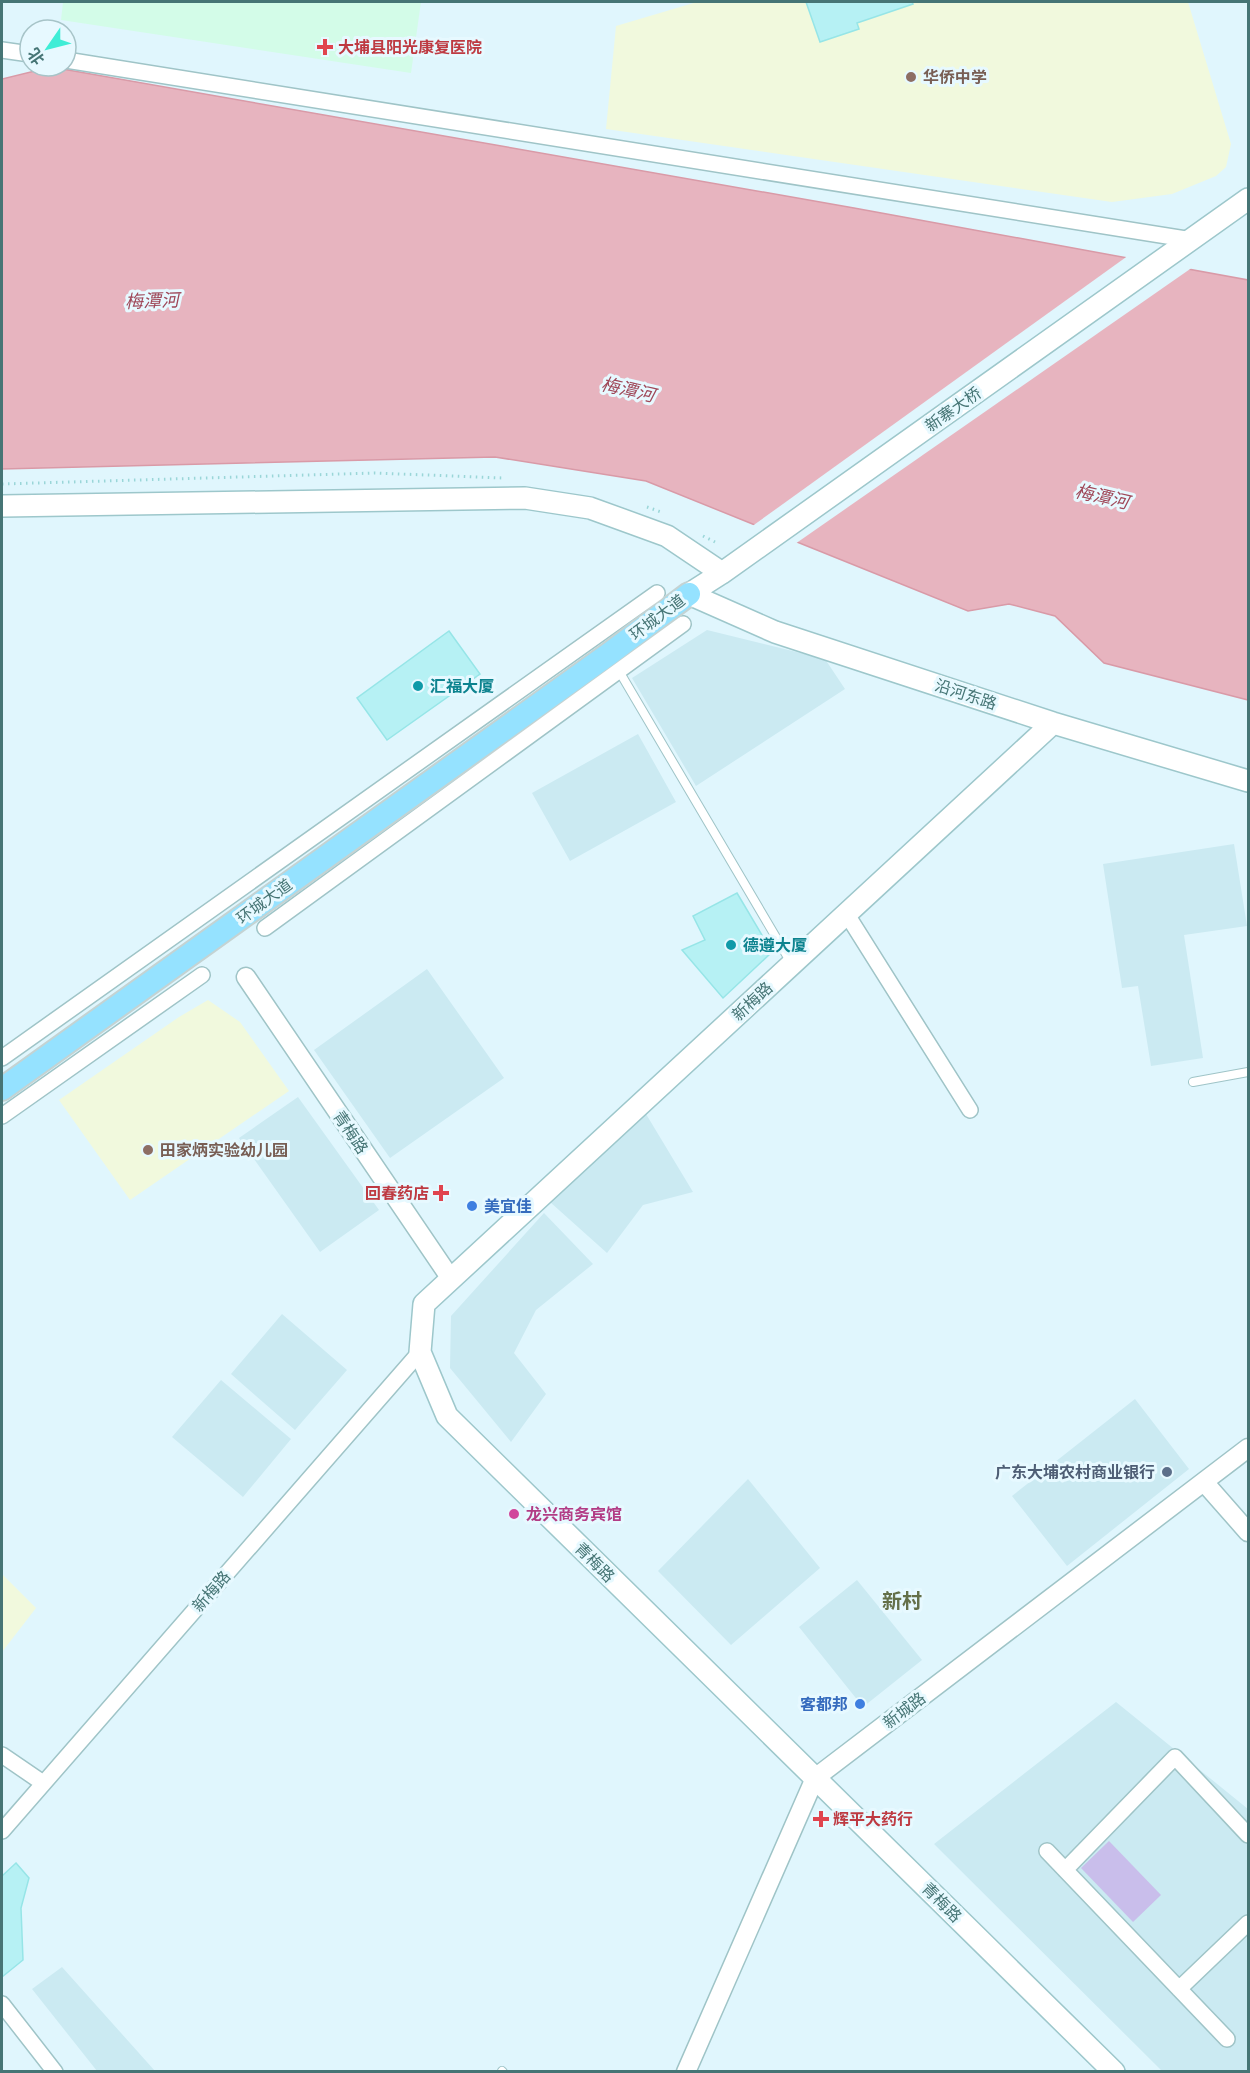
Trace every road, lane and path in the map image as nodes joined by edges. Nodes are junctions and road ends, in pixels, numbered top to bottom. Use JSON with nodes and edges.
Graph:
{"nodes":[{"id":1,"x":2,"y":50,"type":"edge"},
{"id":2,"x":18,"y":52,"type":"edge"},
{"id":3,"x":78,"y":62,"type":"edge"},
{"id":4,"x":1248,"y":199,"type":"edge"},
{"id":5,"x":1192,"y":240,"type":"junction"},
{"id":6,"x":2,"y":506,"type":"edge"},
{"id":7,"x":728,"y":569,"type":"junction"},
{"id":8,"x":657,"y":592,"type":"dead end"},
{"id":9,"x":689,"y":594,"type":"junction"},
{"id":10,"x":683,"y":624,"type":"dead end"},
{"id":11,"x":619,"y":671,"type":"junction"},
{"id":12,"x":1053,"y":723,"type":"junction"},
{"id":13,"x":1248,"y":781,"type":"edge"},
{"id":14,"x":846,"y":913,"type":"junction"},
{"id":15,"x":265,"y":928,"type":"dead end"},
{"id":16,"x":792,"y":964,"type":"junction"},
{"id":17,"x":202,"y":975,"type":"dead end"},
{"id":18,"x":246,"y":977,"type":"dead end"},
{"id":19,"x":2,"y":1058,"type":"edge"},
{"id":20,"x":1248,"y":1072,"type":"edge"},
{"id":21,"x":2,"y":1075,"type":"edge"},
{"id":22,"x":1193,"y":1082,"type":"dead end"},
{"id":23,"x":2,"y":1089,"type":"edge"},
{"id":24,"x":970,"y":1110,"type":"dead end"},
{"id":25,"x":2,"y":1116,"type":"edge"},
{"id":26,"x":451,"y":1279,"type":"junction"},
{"id":27,"x":420,"y":1352,"type":"junction"},
{"id":28,"x":1248,"y":1448,"type":"edge"},
{"id":29,"x":1204,"y":1482,"type":"junction"},
{"id":30,"x":1248,"y":1532,"type":"edge"},
{"id":31,"x":2,"y":1755,"type":"edge"},
{"id":32,"x":815,"y":1778,"type":"junction"},
{"id":33,"x":43,"y":1783,"type":"junction"},
{"id":34,"x":2,"y":1831,"type":"edge"},
{"id":35,"x":1248,"y":1835,"type":"edge"},
{"id":36,"x":1047,"y":1851,"type":"dead end"},
{"id":37,"x":1065,"y":1869,"type":"junction"},
{"id":38,"x":1248,"y":1923,"type":"edge"},
{"id":39,"x":1179,"y":1989,"type":"junction"},
{"id":40,"x":2,"y":2004,"type":"edge"},
{"id":41,"x":1227,"y":2039,"type":"dead end"},
{"id":42,"x":55,"y":2072,"type":"edge"},
{"id":43,"x":686,"y":2072,"type":"edge"},
{"id":44,"x":1114,"y":2072,"type":"edge"}],
"edges":[{"from":1,"to":2,"type":"street"},
{"from":3,"to":5,"type":"street"},
{"from":4,"to":5,"type":"main road","name":"新寨大桥"},
{"from":5,"to":7,"type":"main road","name":"新寨大桥"},
{"from":6,"to":7,"type":"main road"},
{"from":7,"to":9,"type":"main road","name":"新寨大桥"},
{"from":8,"to":19,"type":"street"},
{"from":9,"to":12,"type":"main road","name":"沿河东路"},
{"from":9,"to":21,"type":"main road","name":"环城大道"},
{"from":9,"to":23,"type":"main road","name":"环城大道"},
{"from":10,"to":11,"type":"street"},
{"from":11,"to":15,"type":"street"},
{"from":11,"to":16,"type":"lane"},
{"from":12,"to":13,"type":"main road","name":"沿河东路"},
{"from":12,"to":14,"type":"main road","name":"新梅路"},
{"from":14,"to":16,"type":"main road","name":"新梅路"},
{"from":14,"to":24,"type":"street"},
{"from":16,"to":26,"type":"main road","name":"新梅路"},
{"from":17,"to":25,"type":"street"},
{"from":18,"to":26,"type":"street","name":"青梅路"},
{"from":20,"to":22,"type":"lane"},
{"from":26,"to":27,"type":"main road","name":"青梅路"},
{"from":27,"to":32,"type":"main road","name":"青梅路"},
{"from":27,"to":33,"type":"street","name":"新梅路"},
{"from":28,"to":29,"type":"street","name":"新城路"},
{"from":29,"to":30,"type":"street"},
{"from":29,"to":32,"type":"street","name":"新城路"},
{"from":31,"to":33,"type":"street"},
{"from":32,"to":43,"type":"street","name":"新城路"},
{"from":32,"to":44,"type":"main road","name":"青梅路"},
{"from":33,"to":34,"type":"street","name":"新梅路"},
{"from":35,"to":37,"type":"street"},
{"from":36,"to":37,"type":"street"},
{"from":37,"to":39,"type":"street"},
{"from":38,"to":39,"type":"street"},
{"from":39,"to":41,"type":"street"},
{"from":40,"to":42,"type":"street"}]}
